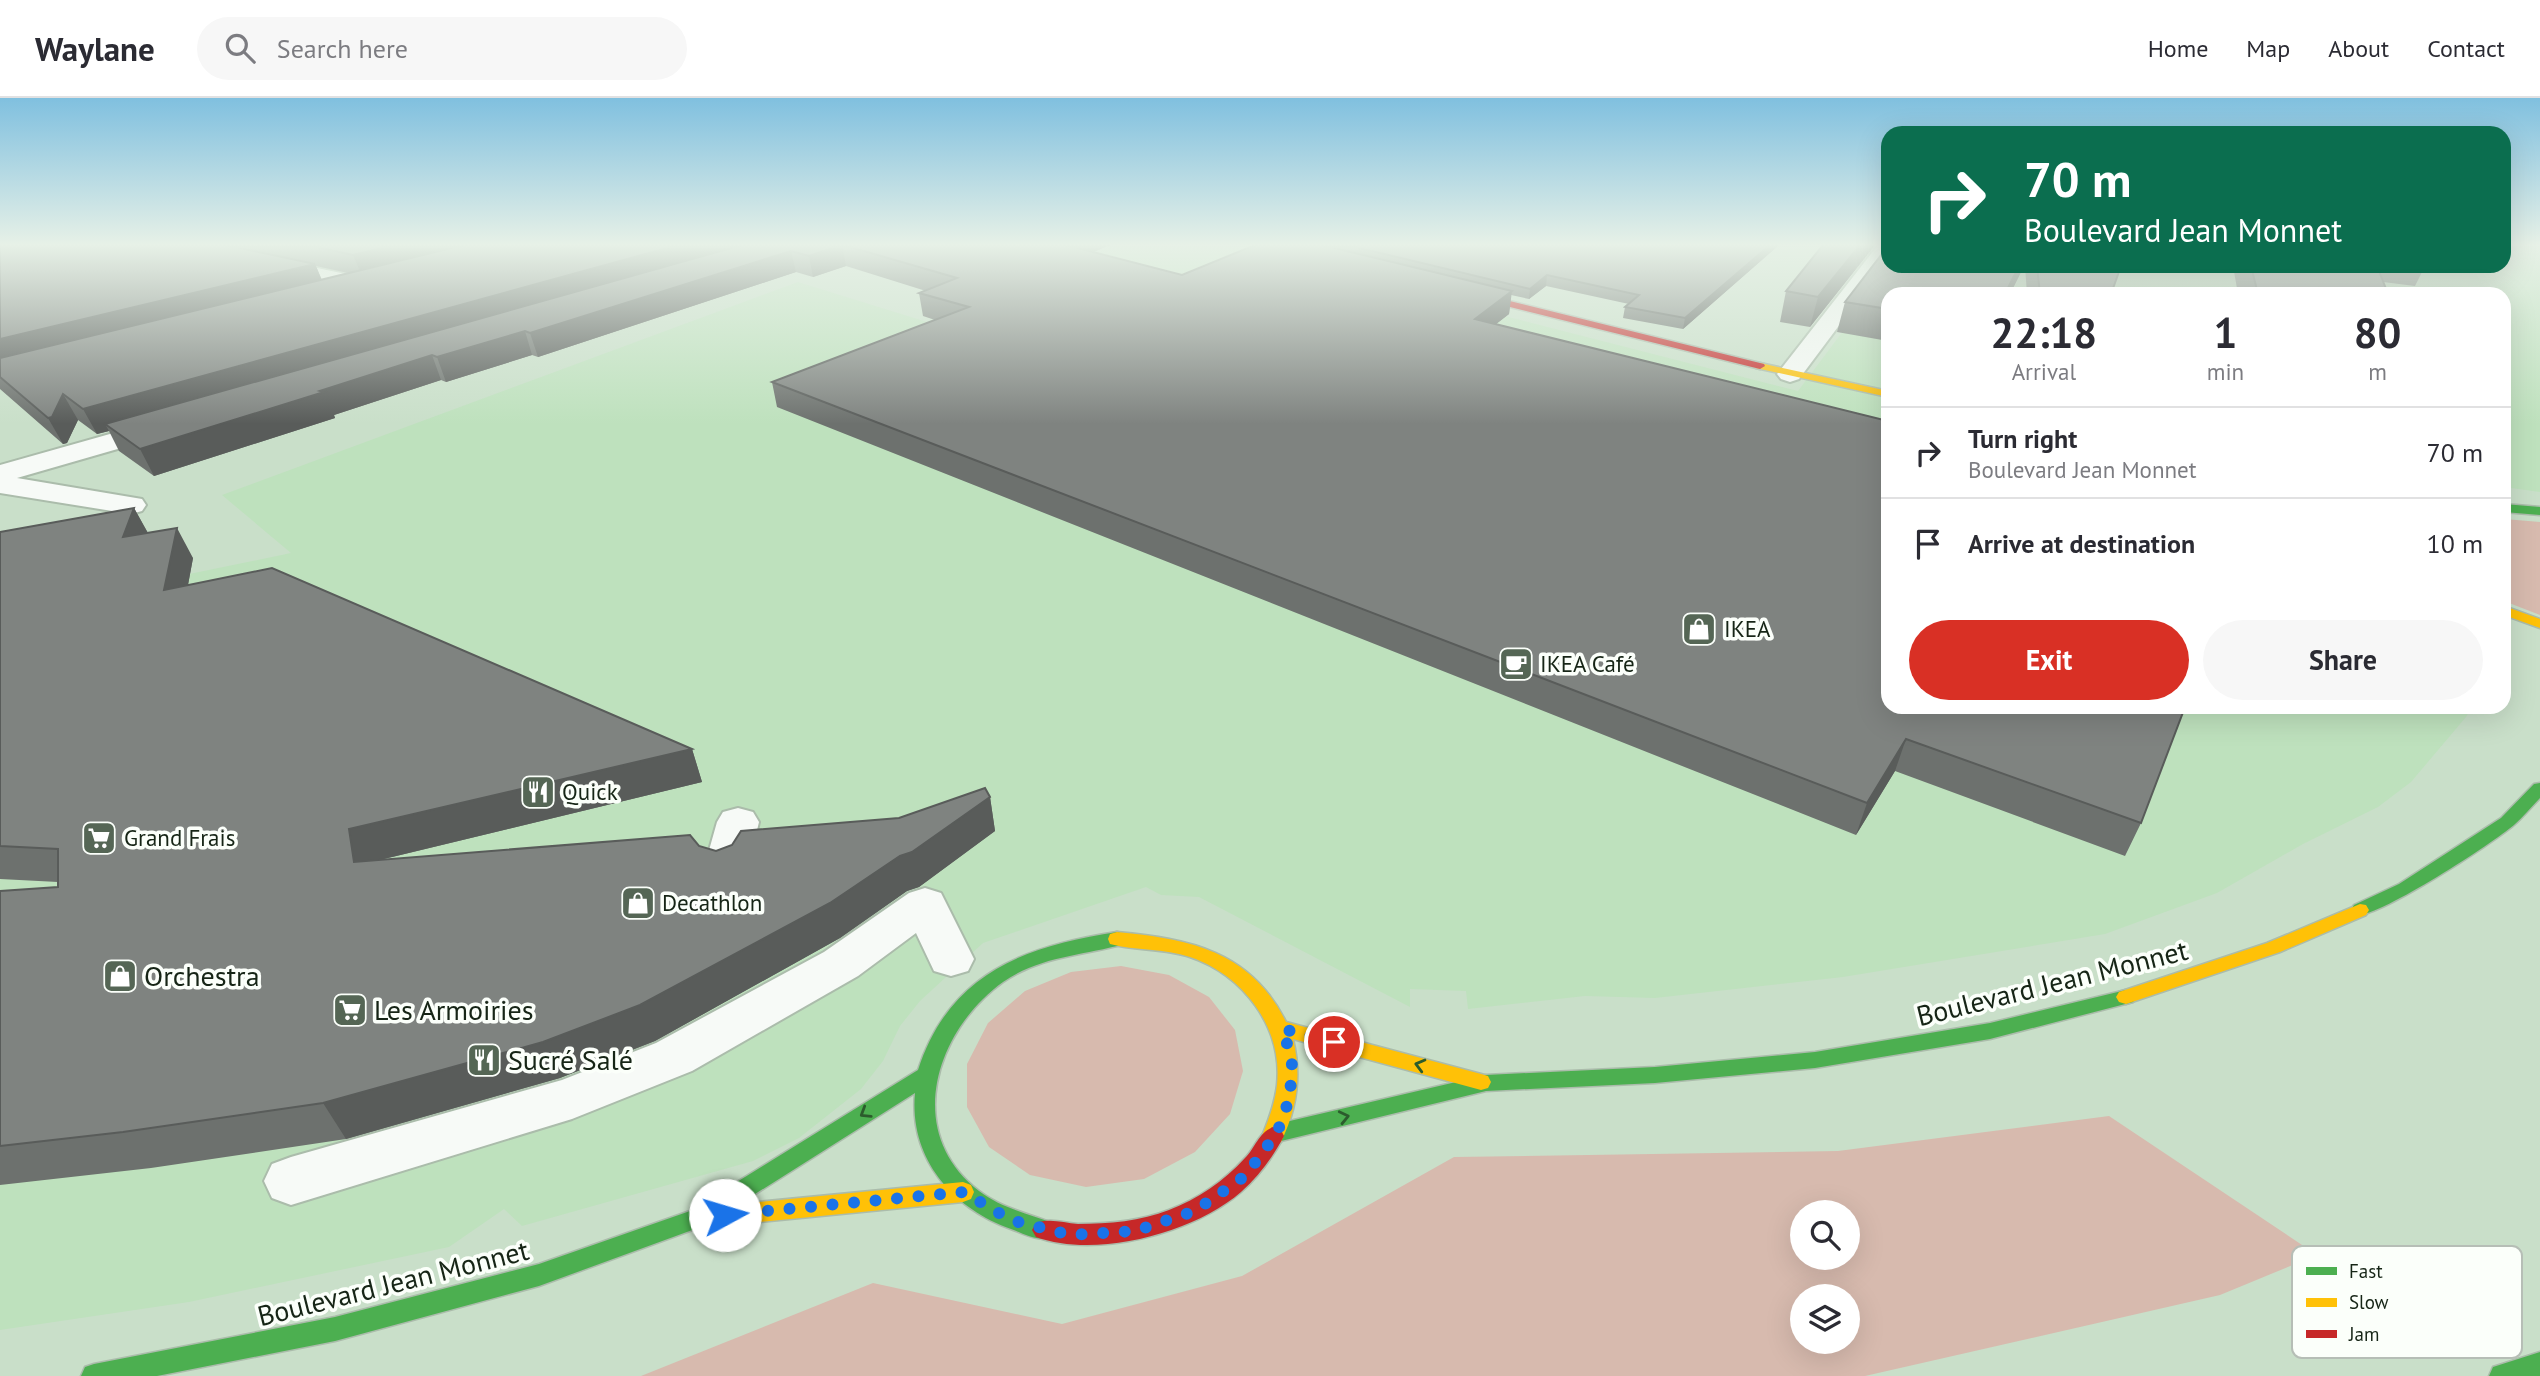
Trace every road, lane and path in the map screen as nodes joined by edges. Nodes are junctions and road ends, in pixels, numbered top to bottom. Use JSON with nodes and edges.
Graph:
{"nodes":[{"id":1,"x":1511,"y":305,"type":"edge"},
{"id":2,"x":1843,"y":305,"type":"edge"},
{"id":3,"x":1790,"y":374,"type":"junction"},
{"id":4,"x":1881,"y":393,"type":"edge"},
{"id":5,"x":1881,"y":405,"type":"edge"},
{"id":6,"x":187,"y":420,"type":"edge"},
{"id":7,"x":0,"y":474,"type":"edge"},
{"id":8,"x":0,"y":484,"type":"edge"},
{"id":9,"x":131,"y":505,"type":"edge"},
{"id":10,"x":2511,"y":509,"type":"edge"},
{"id":11,"x":2540,"y":512,"type":"edge"},
{"id":12,"x":2512,"y":614,"type":"edge"},
{"id":13,"x":2540,"y":624,"type":"edge"},
{"id":14,"x":2540,"y":639,"type":"edge"},
{"id":15,"x":2540,"y":788,"type":"edge"},
{"id":16,"x":951,"y":959,"type":"dead end"},
{"id":17,"x":1283,"y":1029,"type":"junction"},
{"id":18,"x":923,"y":1077,"type":"junction"},
{"id":19,"x":1486,"y":1083,"type":"junction"},
{"id":20,"x":1277,"y":1133,"type":"junction"},
{"id":21,"x":291,"y":1181,"type":"dead end"},
{"id":22,"x":963,"y":1192,"type":"junction"},
{"id":23,"x":698,"y":1218,"type":"junction"},
{"id":24,"x":2540,"y":1364,"type":"edge"},
{"id":25,"x":93,"y":1376,"type":"edge"},
{"id":26,"x":2502,"y":1376,"type":"edge"}],
"edges":[{"from":1,"to":3,"type":"main road"},
{"from":2,"to":3,"type":"street"},
{"from":3,"to":4,"type":"main road"},
{"from":3,"to":5,"type":"main road"},
{"from":6,"to":7,"type":"street"},
{"from":8,"to":9,"type":"street"},
{"from":10,"to":11,"type":"main road"},
{"from":12,"to":13,"type":"main road"},
{"from":12,"to":14,"type":"main road"},
{"from":15,"to":19,"type":"main road","name":"Boulevard Jean Monnet"},
{"from":16,"to":21,"type":"street"},
{"from":17,"to":18,"type":"main road"},
{"from":19,"to":17,"type":"main road","name":"Boulevard Jean Monnet","one_way":true},
{"from":17,"to":20,"type":"main road"},
{"from":18,"to":22,"type":"main road"},
{"from":18,"to":23,"type":"main road","name":"Boulevard Jean Monnet","one_way":true},
{"from":20,"to":19,"type":"main road","name":"Boulevard Jean Monnet","one_way":true},
{"from":20,"to":22,"type":"main road"},
{"from":22,"to":23,"type":"main road","name":"Boulevard Jean Monnet"},
{"from":23,"to":25,"type":"main road","name":"Boulevard Jean Monnet"},
{"from":24,"to":26,"type":"main road"}]}
